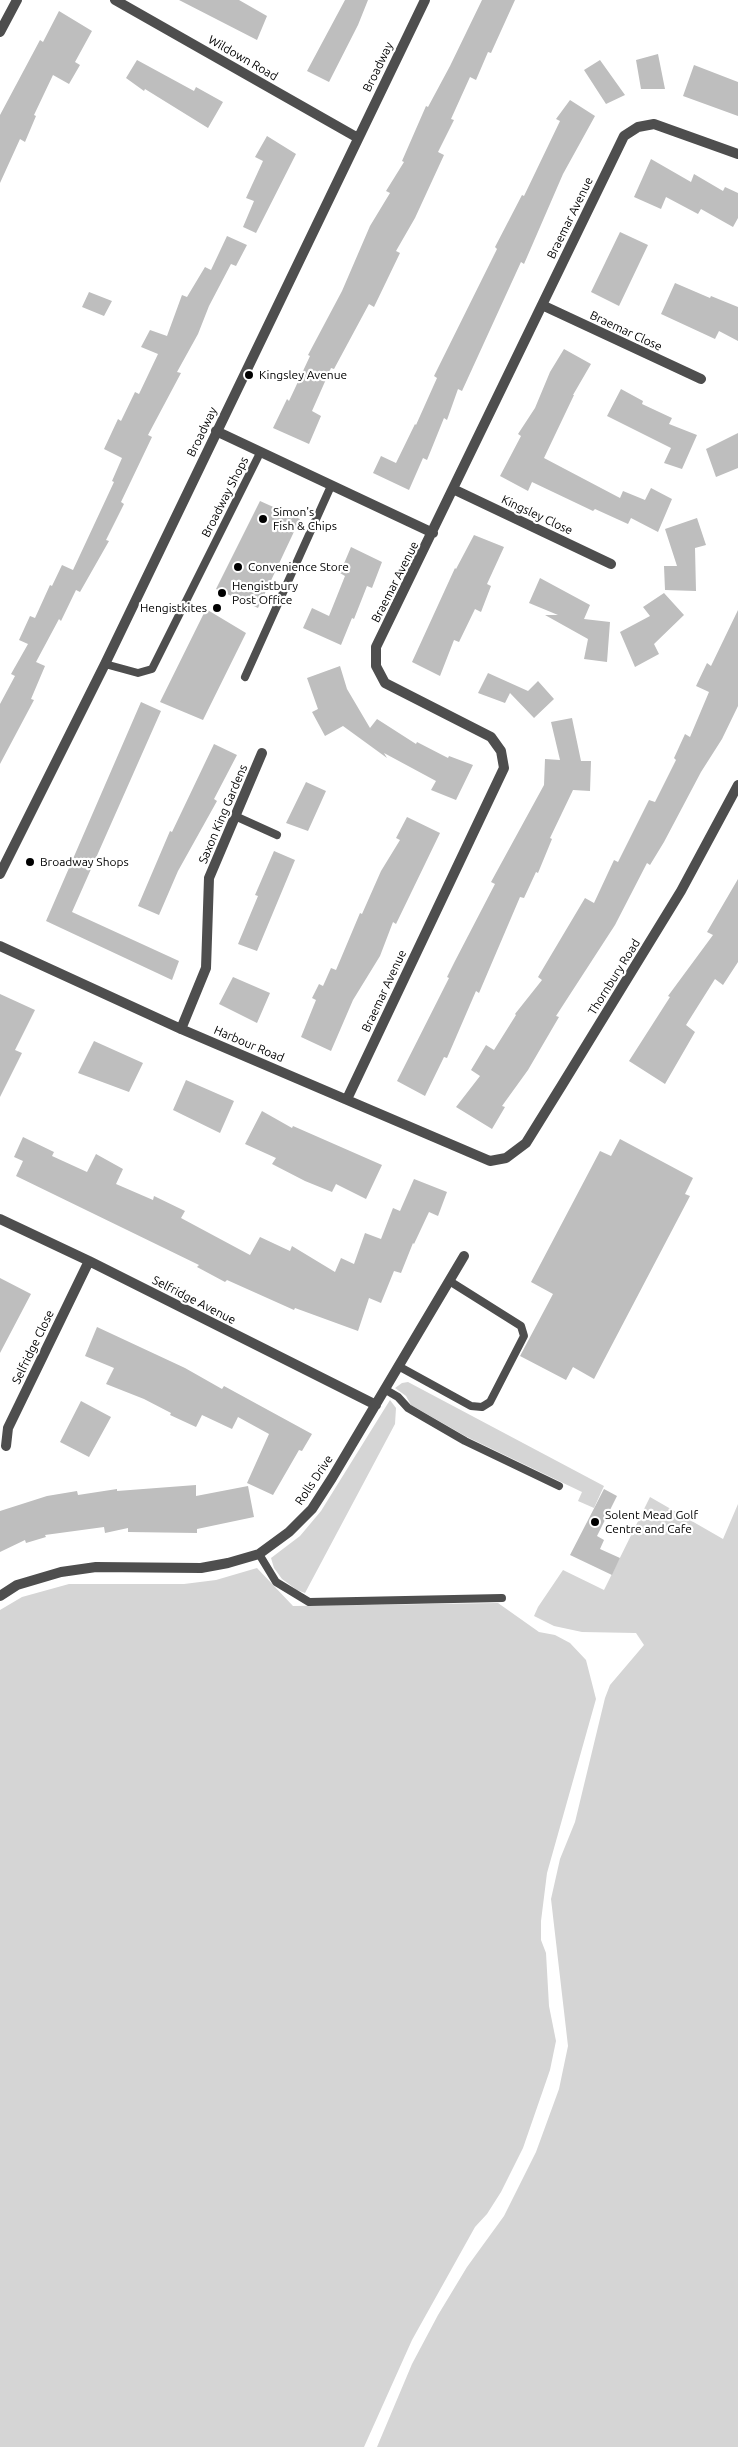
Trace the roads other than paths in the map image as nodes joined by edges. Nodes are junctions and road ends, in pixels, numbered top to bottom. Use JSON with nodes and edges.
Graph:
{"nodes":[{"id":1,"x":17,"y":0,"type":"edge"},
{"id":2,"x":115,"y":0,"type":"edge"},
{"id":3,"x":425,"y":0,"type":"edge"},
{"id":4,"x":0,"y":32,"type":"edge"},
{"id":5,"x":358,"y":138,"type":"junction"},
{"id":6,"x":738,"y":154,"type":"edge"},
{"id":7,"x":542,"y":305,"type":"junction"},
{"id":8,"x":700,"y":380,"type":"dead end"},
{"id":9,"x":216,"y":431,"type":"junction"},
{"id":10,"x":260,"y":453,"type":"junction"},
{"id":11,"x":331,"y":486,"type":"junction"},
{"id":12,"x":453,"y":489,"type":"junction"},
{"id":13,"x":433,"y":533,"type":"junction"},
{"id":14,"x":611,"y":564,"type":"dead end"},
{"id":15,"x":105,"y":664,"type":"junction"},
{"id":16,"x":245,"y":677,"type":"dead end"},
{"id":17,"x":262,"y":753,"type":"dead end"},
{"id":18,"x":738,"y":784,"type":"edge"},
{"id":19,"x":235,"y":816,"type":"junction"},
{"id":20,"x":277,"y":835,"type":"dead end"},
{"id":21,"x":0,"y":874,"type":"edge"},
{"id":22,"x":0,"y":946,"type":"edge"},
{"id":23,"x":181,"y":1030,"type":"junction"},
{"id":24,"x":347,"y":1099,"type":"junction"},
{"id":25,"x":490,"y":1161,"type":"joint"},
{"id":26,"x":0,"y":1219,"type":"edge"},
{"id":27,"x":464,"y":1256,"type":"dead end"},
{"id":28,"x":89,"y":1261,"type":"junction"},
{"id":29,"x":450,"y":1282,"type":"junction"},
{"id":30,"x":400,"y":1367,"type":"junction"},
{"id":31,"x":386,"y":1390,"type":"junction"},
{"id":32,"x":376,"y":1405,"type":"junction"},
{"id":33,"x":6,"y":1446,"type":"dead end"},
{"id":34,"x":559,"y":1486,"type":"dead end"},
{"id":35,"x":259,"y":1554,"type":"junction"},
{"id":36,"x":0,"y":1596,"type":"edge"},
{"id":37,"x":502,"y":1598,"type":"dead end"}],
"edges":[{"from":1,"to":4,"type":"street"},
{"from":2,"to":5,"type":"street","name":"Wildown Road"},
{"from":3,"to":5,"type":"street","name":"Broadway"},
{"from":5,"to":9,"type":"street","name":"Broadway"},
{"from":6,"to":7,"type":"street","name":"Braemar Avenue"},
{"from":7,"to":8,"type":"street","name":"Braemar Close"},
{"from":7,"to":12,"type":"street","name":"Braemar Avenue"},
{"from":9,"to":10,"type":"street"},
{"from":9,"to":15,"type":"street","name":"Broadway"},
{"from":10,"to":11,"type":"street"},
{"from":10,"to":15,"type":"lane","name":"Broadway Shops"},
{"from":11,"to":13,"type":"street"},
{"from":11,"to":16,"type":"lane"},
{"from":12,"to":13,"type":"street","name":"Braemar Avenue"},
{"from":12,"to":14,"type":"street","name":"Kingsley Close"},
{"from":13,"to":24,"type":"street","name":"Braemar Avenue"},
{"from":15,"to":21,"type":"street","name":"Broadway"},
{"from":17,"to":19,"type":"street","name":"Saxon King Gardens"},
{"from":18,"to":25,"type":"street","name":"Thornbury Road"},
{"from":19,"to":20,"type":"lane"},
{"from":19,"to":23,"type":"street","name":"Saxon King Gardens"},
{"from":22,"to":23,"type":"street","name":"Harbour Road"},
{"from":23,"to":24,"type":"street","name":"Harbour Road"},
{"from":24,"to":25,"type":"street","name":"Harbour Road"},
{"from":26,"to":28,"type":"street","name":"Selfridge Avenue"},
{"from":27,"to":29,"type":"street","name":"Rolls Drive"},
{"from":28,"to":32,"type":"street","name":"Selfridge Avenue"},
{"from":28,"to":33,"type":"street","name":"Selfridge Close"},
{"from":29,"to":30,"type":"street","name":"Rolls Drive"},
{"from":29,"to":30,"type":"lane"},
{"from":30,"to":31,"type":"street","name":"Rolls Drive"},
{"from":31,"to":32,"type":"street","name":"Rolls Drive"},
{"from":31,"to":34,"type":"lane"},
{"from":32,"to":35,"type":"street","name":"Rolls Drive"},
{"from":35,"to":36,"type":"street","name":"Rolls Drive"},
{"from":35,"to":37,"type":"lane"}]}
